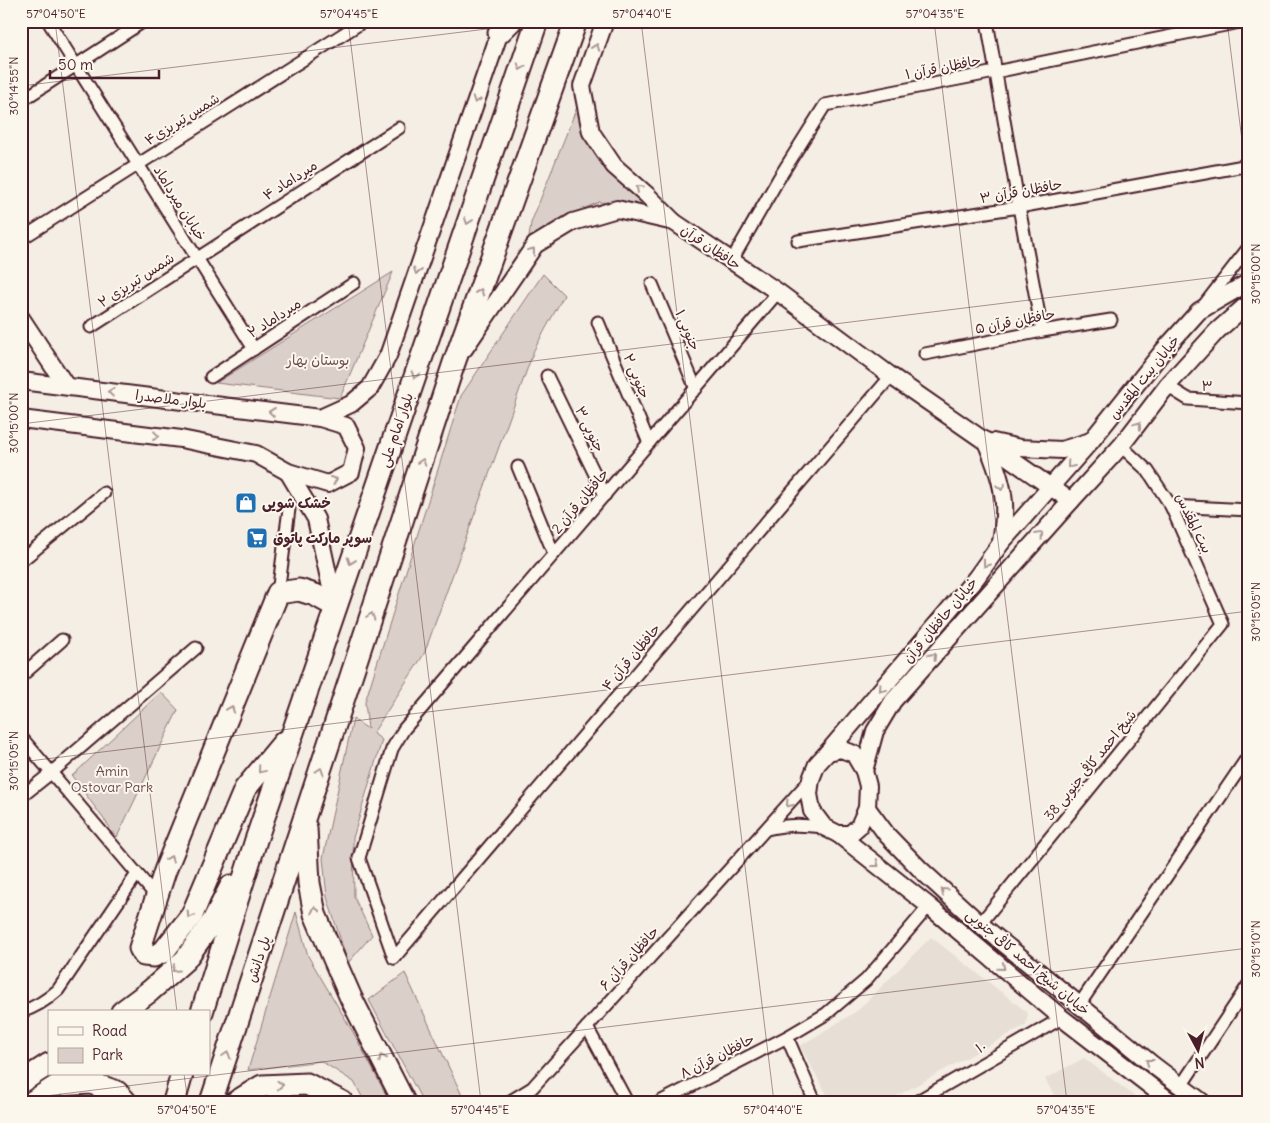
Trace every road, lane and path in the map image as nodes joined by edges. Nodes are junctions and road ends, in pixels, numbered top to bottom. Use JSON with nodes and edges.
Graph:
{"nodes":[{"id":1,"x":48,"y":21,"type":"edge"},
{"id":2,"x":144,"y":21,"type":"edge"},
{"id":3,"x":537,"y":21,"type":"edge"},
{"id":4,"x":576,"y":21,"type":"edge"},
{"id":5,"x":604,"y":21,"type":"edge"},
{"id":6,"x":987,"y":21,"type":"edge"},
{"id":7,"x":1245,"y":21,"type":"edge"},
{"id":8,"x":359,"y":24,"type":"dead end"},
{"id":9,"x":504,"y":25,"type":"edge"},
{"id":10,"x":76,"y":65,"type":"junction"},
{"id":11,"x":996,"y":72,"type":"junction"},
{"id":12,"x":21,"y":100,"type":"edge"},
{"id":13,"x":399,"y":128,"type":"dead end"},
{"id":14,"x":138,"y":164,"type":"junction"},
{"id":15,"x":1249,"y":165,"type":"edge"},
{"id":16,"x":1019,"y":207,"type":"junction"},
{"id":17,"x":674,"y":222,"type":"junction"},
{"id":18,"x":21,"y":239,"type":"edge"},
{"id":19,"x":798,"y":241,"type":"dead end"},
{"id":20,"x":1249,"y":247,"type":"edge"},
{"id":21,"x":197,"y":258,"type":"junction"},
{"id":22,"x":732,"y":260,"type":"junction"},
{"id":23,"x":1249,"y":282,"type":"edge"},
{"id":24,"x":354,"y":284,"type":"dead end"},
{"id":25,"x":652,"y":284,"type":"dead end"},
{"id":26,"x":778,"y":292,"type":"junction"},
{"id":27,"x":1249,"y":305,"type":"edge"},
{"id":28,"x":1199,"y":311,"type":"junction"},
{"id":29,"x":21,"y":318,"type":"edge"},
{"id":30,"x":1111,"y":320,"type":"dead end"},
{"id":31,"x":598,"y":322,"type":"dead end"},
{"id":32,"x":91,"y":327,"type":"dead end"},
{"id":33,"x":1042,"y":331,"type":"junction"},
{"id":34,"x":254,"y":349,"type":"junction"},
{"id":35,"x":925,"y":354,"type":"dead end"},
{"id":36,"x":454,"y":363,"type":"junction"},
{"id":37,"x":547,"y":376,"type":"dead end"},
{"id":38,"x":891,"y":376,"type":"junction"},
{"id":39,"x":211,"y":377,"type":"dead end"},
{"id":40,"x":21,"y":381,"type":"edge"},
{"id":41,"x":66,"y":386,"type":"junction"},
{"id":42,"x":1167,"y":386,"type":"junction"},
{"id":43,"x":696,"y":389,"type":"junction"},
{"id":44,"x":1249,"y":403,"type":"edge"},
{"id":45,"x":320,"y":418,"type":"junction"},
{"id":46,"x":21,"y":419,"type":"edge"},
{"id":47,"x":986,"y":441,"type":"junction"},
{"id":48,"x":1091,"y":441,"type":"junction"},
{"id":49,"x":649,"y":443,"type":"junction"},
{"id":50,"x":1121,"y":446,"type":"junction"},
{"id":51,"x":518,"y":467,"type":"dead end"},
{"id":52,"x":288,"y":472,"type":"junction"},
{"id":53,"x":1051,"y":486,"type":"junction"},
{"id":54,"x":104,"y":493,"type":"dead end"},
{"id":55,"x":605,"y":494,"type":"junction"},
{"id":56,"x":1071,"y":500,"type":"junction"},
{"id":57,"x":1171,"y":506,"type":"junction"},
{"id":58,"x":289,"y":508,"type":"dead end"},
{"id":59,"x":1249,"y":510,"type":"edge"},
{"id":60,"x":1001,"y":543,"type":"junction"},
{"id":61,"x":554,"y":554,"type":"junction"},
{"id":62,"x":21,"y":560,"type":"edge"},
{"id":63,"x":278,"y":593,"type":"junction"},
{"id":64,"x":335,"y":606,"type":"junction"},
{"id":65,"x":1223,"y":624,"type":"joint"},
{"id":66,"x":62,"y":640,"type":"dead end"},
{"id":67,"x":196,"y":648,"type":"dead end"},
{"id":68,"x":21,"y":676,"type":"edge"},
{"id":69,"x":292,"y":733,"type":"junction"},
{"id":70,"x":21,"y":737,"type":"edge"},
{"id":71,"x":828,"y":752,"type":"junction"},
{"id":72,"x":1249,"y":755,"type":"edge"},
{"id":73,"x":864,"y":771,"type":"junction"},
{"id":74,"x":51,"y":773,"type":"junction"},
{"id":75,"x":811,"y":779,"type":"junction"},
{"id":76,"x":21,"y":797,"type":"edge"},
{"id":77,"x":867,"y":808,"type":"junction"},
{"id":78,"x":305,"y":817,"type":"junction"},
{"id":79,"x":767,"y":829,"type":"junction"},
{"id":80,"x":831,"y":831,"type":"junction"},
{"id":81,"x":256,"y":840,"type":"junction"},
{"id":82,"x":137,"y":874,"type":"junction"},
{"id":83,"x":156,"y":896,"type":"junction"},
{"id":84,"x":929,"y":906,"type":"junction"},
{"id":85,"x":980,"y":924,"type":"junction"},
{"id":86,"x":394,"y":958,"type":"joint"},
{"id":87,"x":1249,"y":984,"type":"edge"},
{"id":88,"x":1079,"y":1005,"type":"junction"},
{"id":89,"x":125,"y":1010,"type":"edge"},
{"id":90,"x":203,"y":1010,"type":"edge"},
{"id":91,"x":21,"y":1012,"type":"edge"},
{"id":92,"x":1062,"y":1018,"type":"junction"},
{"id":93,"x":587,"y":1027,"type":"junction"},
{"id":94,"x":787,"y":1037,"type":"junction"},
{"id":95,"x":48,"y":1065,"type":"edge"},
{"id":96,"x":181,"y":1076,"type":"edge"},
{"id":97,"x":21,"y":1082,"type":"edge"},
{"id":98,"x":1181,"y":1086,"type":"junction"},
{"id":99,"x":32,"y":1102,"type":"edge"},
{"id":100,"x":126,"y":1102,"type":"edge"},
{"id":101,"x":174,"y":1102,"type":"edge"},
{"id":102,"x":212,"y":1102,"type":"edge"},
{"id":103,"x":236,"y":1102,"type":"edge"},
{"id":104,"x":342,"y":1102,"type":"edge"},
{"id":105,"x":404,"y":1102,"type":"edge"},
{"id":106,"x":509,"y":1102,"type":"edge"},
{"id":107,"x":627,"y":1102,"type":"edge"},
{"id":108,"x":660,"y":1102,"type":"edge"},
{"id":109,"x":816,"y":1102,"type":"edge"},
{"id":110,"x":916,"y":1102,"type":"edge"},
{"id":111,"x":1171,"y":1102,"type":"edge"},
{"id":112,"x":1202,"y":1102,"type":"edge"}],
"edges":[{"from":1,"to":10,"type":"street","name":"خیابان میرداماد"},
{"from":2,"to":10,"type":"street"},
{"from":3,"to":64,"type":"highway","name":"بلوار امام علی","one_way":true},
{"from":36,"to":4,"type":"highway","one_way":true},
{"from":17,"to":5,"type":"street","one_way":true},
{"from":6,"to":11,"type":"street"},
{"from":7,"to":11,"type":"street","name":"حافظان قرآن ۱"},
{"from":8,"to":14,"type":"street","name":"شمس تیریزی۴"},
{"from":9,"to":45,"type":"street","one_way":true},
{"from":10,"to":12,"type":"street"},
{"from":10,"to":14,"type":"street","name":"خیابان میرداماد"},
{"from":11,"to":16,"type":"street"},
{"from":11,"to":22,"type":"street","name":"حافظان قرآن ۱"},
{"from":13,"to":21,"type":"street","name":"میرداماد ۴"},
{"from":14,"to":18,"type":"street","name":"شمس تیریزی۴"},
{"from":14,"to":21,"type":"street","name":"خیابان میرداماد"},
{"from":15,"to":16,"type":"street","name":"حافظان قرآن ۳"},
{"from":16,"to":19,"type":"street","name":"حافظان قرآن ۳"},
{"from":16,"to":33,"type":"street"},
{"from":17,"to":22,"type":"street","name":"حافظان قرآن"},
{"from":36,"to":17,"type":"street","name":"حافظان قرآن","one_way":true},
{"from":20,"to":28,"type":"street"},
{"from":21,"to":32,"type":"street","name":"شمس تبریزی ۲"},
{"from":21,"to":34,"type":"street","name":"خیابان میرداماد"},
{"from":22,"to":26,"type":"street","name":"حافظان قرآن"},
{"from":23,"to":28,"type":"street","name":"خیابان بیت المقدس"},
{"from":24,"to":34,"type":"street","name":"میرداماد ۲"},
{"from":25,"to":43,"type":"street","name":"جنوبی ۱"},
{"from":26,"to":38,"type":"street","name":"حافظان قرآن"},
{"from":26,"to":43,"type":"street","name":"حافظان قرآن 2"},
{"from":27,"to":42,"type":"street","name":"خیابان بیت المقدس"},
{"from":28,"to":48,"type":"street","name":"خیابان بیت المقدس"},
{"from":29,"to":41,"type":"street"},
{"from":30,"to":33,"type":"street","name":"حافظان قرآن ۵"},
{"from":31,"to":49,"type":"street","name":"جنوبی ۲"},
{"from":33,"to":35,"type":"street","name":"حافظان قرآن ۵"},
{"from":34,"to":39,"type":"street","name":"میرداماد ۲"},
{"from":78,"to":36,"type":"highway","one_way":true},
{"from":37,"to":55,"type":"street","name":"جنوبی ۳"},
{"from":38,"to":47,"type":"street","name":"حافظان قرآن"},
{"from":38,"to":86,"type":"street","name":"حافظان قرآن ۴"},
{"from":40,"to":41,"type":"street","name":"بلوار ملاصدرا"},
{"from":45,"to":41,"type":"street","name":"بلوار ملاصدرا","one_way":true},
{"from":42,"to":44,"type":"street","name":"۳"},
{"from":50,"to":42,"type":"street","name":"خیابان بیت المقدس","one_way":true},
{"from":43,"to":49,"type":"street","name":"حافظان قرآن 2"},
{"from":52,"to":45,"type":"street","name":"بلوار ملاصدرا","one_way":true},
{"from":46,"to":52,"type":"street","one_way":true},
{"from":47,"to":48,"type":"street","name":"حافظان قرآن"},
{"from":47,"to":53,"type":"street","name":"حافظان قرآن"},
{"from":47,"to":60,"type":"street","one_way":true},
{"from":48,"to":53,"type":"street","name":"خیابان بیت المقدس","one_way":true},
{"from":49,"to":55,"type":"street","name":"حافظان قرآن 2"},
{"from":50,"to":56,"type":"street","name":"خیابان بیت المقدس"},
{"from":50,"to":57,"type":"street","name":"بیت المقدس"},
{"from":51,"to":61,"type":"street"},
{"from":52,"to":64,"type":"street"},
{"from":53,"to":56,"type":"street","name":"حافظان قرآن"},
{"from":53,"to":60,"type":"street","name":"خیابان حافظان قرآن"},
{"from":54,"to":62,"type":"street"},
{"from":55,"to":61,"type":"street","name":"حافظان قرآن 2"},
{"from":73,"to":56,"type":"street","name":"خیابان حافظان قرآن","one_way":true},
{"from":57,"to":59,"type":"street"},
{"from":57,"to":65,"type":"street","name":"بیت المقدس"},
{"from":58,"to":63,"type":"street"},
{"from":60,"to":71,"type":"street","name":"خیابان حافظان قرآن","one_way":true},
{"from":61,"to":86,"type":"street","name":"حافظان قرآن 2"},
{"from":63,"to":64,"type":"highway"},
{"from":83,"to":63,"type":"highway","one_way":true},
{"from":64,"to":69,"type":"highway","name":"بلوار امام علی"},
{"from":65,"to":85,"type":"street","name":"شیخ احمد کافی جنوبی 38"},
{"from":66,"to":68,"type":"street"},
{"from":67,"to":74,"type":"street"},
{"from":69,"to":81,"type":"highway","name":"بلوار امام علی"},
{"from":69,"to":83,"type":"highway","one_way":true},
{"from":70,"to":74,"type":"street"},
{"from":71,"to":73,"type":"street"},
{"from":71,"to":75,"type":"street"},
{"from":72,"to":88,"type":"street"},
{"from":73,"to":77,"type":"street"},
{"from":74,"to":76,"type":"street"},
{"from":74,"to":82,"type":"street"},
{"from":75,"to":79,"type":"street","name":"حافظان قرآن ۶","one_way":true},
{"from":75,"to":80,"type":"street"},
{"from":77,"to":80,"type":"street"},
{"from":85,"to":77,"type":"street","name":"خیابان شیخ احمد کافی جنوبی","one_way":true},
{"from":102,"to":78,"type":"highway","name":"پل دانش","one_way":true},
{"from":105,"to":78,"type":"highway","one_way":true},
{"from":79,"to":80,"type":"street"},
{"from":79,"to":93,"type":"street","name":"حافظان قرآن ۶"},
{"from":80,"to":84,"type":"street","name":"خیابان شیخ احمد کافی جنوبی","one_way":true},
{"from":81,"to":89,"type":"highway","one_way":true},
{"from":81,"to":90,"type":"highway"},
{"from":82,"to":83,"type":"street"},
{"from":82,"to":91,"type":"street"},
{"from":84,"to":92,"type":"street","name":"خیابان شیخ احمد کافی جنوبی","one_way":true},
{"from":84,"to":94,"type":"street","name":"حافظان قرآن ۸"},
{"from":85,"to":88,"type":"street","name":"خیابان شیخ احمد کافی جنوبی"},
{"from":87,"to":98,"type":"street"},
{"from":98,"to":88,"type":"street","name":"خیابان شیخ احمد کافی جنوبی","one_way":true},
{"from":92,"to":110,"type":"street","name":"۱۰"},
{"from":92,"to":111,"type":"street","name":"خیابان شیخ احمد کافی جنوبی"},
{"from":93,"to":106,"type":"street","name":"حافظان قرآن ۶"},
{"from":93,"to":107,"type":"street"},
{"from":94,"to":108,"type":"street","name":"حافظان قرآن ۸"},
{"from":94,"to":109,"type":"street"},
{"from":95,"to":97,"type":"highway"},
{"from":96,"to":101,"type":"highway"},
{"from":98,"to":112,"type":"street","name":"خیابان شیخ احمد کافی جنوبی"},
{"from":99,"to":100,"type":"highway"},
{"from":103,"to":104,"type":"highway","one_way":true}]}
